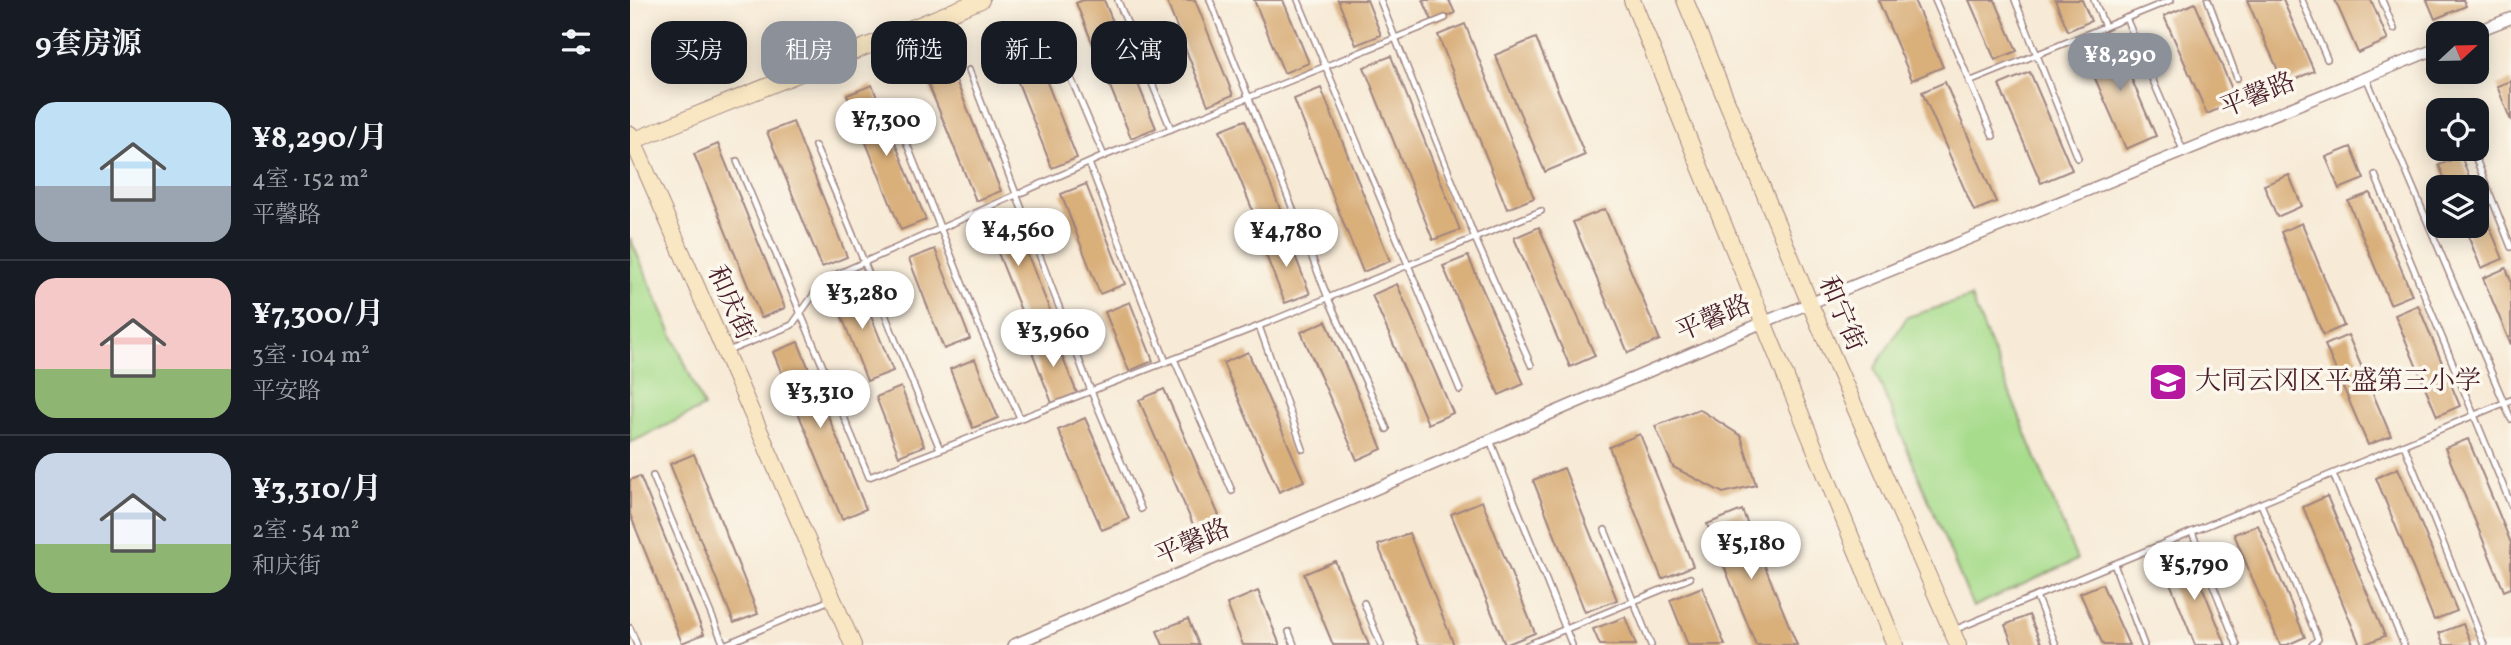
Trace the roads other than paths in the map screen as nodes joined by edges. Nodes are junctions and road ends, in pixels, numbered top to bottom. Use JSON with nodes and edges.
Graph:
{"nodes":[{"id":1,"x":981,"y":0,"type":"edge"},
{"id":2,"x":1210,"y":0,"type":"edge"},
{"id":3,"x":1298,"y":0,"type":"edge"},
{"id":4,"x":1380,"y":0,"type":"edge"},
{"id":5,"x":1632,"y":0,"type":"edge"},
{"id":6,"x":1685,"y":0,"type":"edge"},
{"id":7,"x":1935,"y":0,"type":"edge"},
{"id":8,"x":2015,"y":0,"type":"edge"},
{"id":9,"x":2094,"y":0,"type":"edge"},
{"id":10,"x":2171,"y":0,"type":"edge"},
{"id":11,"x":2208,"y":0,"type":"edge"},
{"id":12,"x":2302,"y":0,"type":"edge"},
{"id":13,"x":2382,"y":0,"type":"edge"},
{"id":14,"x":1118,"y":1,"type":"edge"},
{"id":15,"x":1445,"y":18,"type":"dead end"},
{"id":16,"x":2126,"y":18,"type":"junction"},
{"id":17,"x":2511,"y":18,"type":"edge"},
{"id":18,"x":2105,"y":27,"type":"junction"},
{"id":19,"x":2489,"y":27,"type":"edge"},
{"id":20,"x":2394,"y":29,"type":"dead end"},
{"id":21,"x":1396,"y":40,"type":"junction"},
{"id":22,"x":2426,"y":53,"type":"edge"},
{"id":23,"x":2035,"y":55,"type":"junction"},
{"id":24,"x":2328,"y":59,"type":"dead end"},
{"id":25,"x":1325,"y":67,"type":"junction"},
{"id":26,"x":969,"y":70,"type":"dead end"},
{"id":27,"x":2366,"y":77,"type":"junction"},
{"id":28,"x":2237,"y":78,"type":"dead end"},
{"id":29,"x":1969,"y":82,"type":"junction"},
{"id":30,"x":1073,"y":84,"type":"edge"},
{"id":31,"x":1249,"y":97,"type":"junction"},
{"id":32,"x":893,"y":109,"type":"dead end"},
{"id":33,"x":1171,"y":129,"type":"junction"},
{"id":34,"x":1993,"y":136,"type":"dead end"},
{"id":35,"x":631,"y":139,"type":"edge"},
{"id":36,"x":815,"y":146,"type":"dead end"},
{"id":37,"x":2184,"y":151,"type":"junction"},
{"id":38,"x":1104,"y":156,"type":"junction"},
{"id":39,"x":2078,"y":158,"type":"dead end"},
{"id":40,"x":737,"y":161,"type":"dead end"},
{"id":41,"x":2477,"y":161,"type":"edge"},
{"id":42,"x":1089,"y":163,"type":"junction"},
{"id":43,"x":2375,"y":175,"type":"dead end"},
{"id":44,"x":1017,"y":195,"type":"junction"},
{"id":45,"x":1541,"y":211,"type":"dead end"},
{"id":46,"x":941,"y":229,"type":"junction"},
{"id":47,"x":1475,"y":238,"type":"junction"},
{"id":48,"x":2511,"y":247,"type":"edge"},
{"id":49,"x":866,"y":261,"type":"junction"},
{"id":50,"x":1406,"y":266,"type":"junction"},
{"id":51,"x":1328,"y":298,"type":"junction"},
{"id":52,"x":1810,"y":304,"type":"junction"},
{"id":53,"x":799,"y":314,"type":"junction"},
{"id":54,"x":1764,"y":322,"type":"junction"},
{"id":55,"x":1259,"y":326,"type":"junction"},
{"id":56,"x":725,"y":353,"type":"junction"},
{"id":57,"x":1174,"y":359,"type":"junction"},
{"id":58,"x":1166,"y":362,"type":"junction"},
{"id":59,"x":1531,"y":365,"type":"dead end"},
{"id":60,"x":1460,"y":390,"type":"dead end"},
{"id":61,"x":1091,"y":391,"type":"junction"},
{"id":62,"x":2508,"y":401,"type":"edge"},
{"id":63,"x":2476,"y":415,"type":"junction"},
{"id":64,"x":1020,"y":418,"type":"junction"},
{"id":65,"x":2511,"y":419,"type":"edge"},
{"id":66,"x":1387,"y":429,"type":"dead end"},
{"id":67,"x":1490,"y":440,"type":"junction"},
{"id":68,"x":2404,"y":445,"type":"junction"},
{"id":69,"x":940,"y":449,"type":"junction"},
{"id":70,"x":1303,"y":449,"type":"dead end"},
{"id":71,"x":2333,"y":474,"type":"junction"},
{"id":72,"x":653,"y":476,"type":"dead end"},
{"id":73,"x":1232,"y":491,"type":"dead end"},
{"id":74,"x":2261,"y":504,"type":"junction"},
{"id":75,"x":2511,"y":505,"type":"edge"},
{"id":76,"x":1141,"y":509,"type":"dead end"},
{"id":77,"x":1605,"y":530,"type":"dead end"},
{"id":78,"x":2192,"y":532,"type":"junction"},
{"id":79,"x":2114,"y":564,"type":"junction"},
{"id":80,"x":1690,"y":578,"type":"dead end"},
{"id":81,"x":2036,"y":596,"type":"junction"},
{"id":82,"x":832,"y":599,"type":"junction"},
{"id":83,"x":1634,"y":601,"type":"junction"},
{"id":84,"x":1364,"y":603,"type":"dead end"},
{"id":85,"x":630,"y":628,"type":"edge"},
{"id":86,"x":1566,"y":629,"type":"junction"},
{"id":87,"x":1289,"y":632,"type":"dead end"},
{"id":88,"x":1955,"y":638,"type":"edge"},
{"id":89,"x":637,"y":645,"type":"edge"},
{"id":90,"x":853,"y":645,"type":"edge"},
{"id":91,"x":1013,"y":645,"type":"edge"},
{"id":92,"x":1294,"y":645,"type":"edge"},
{"id":93,"x":1381,"y":645,"type":"edge"},
{"id":94,"x":1527,"y":645,"type":"edge"},
{"id":95,"x":1572,"y":645,"type":"edge"},
{"id":96,"x":1651,"y":645,"type":"edge"},
{"id":97,"x":1895,"y":645,"type":"edge"},
{"id":98,"x":2056,"y":645,"type":"edge"},
{"id":99,"x":2144,"y":645,"type":"edge"},
{"id":100,"x":2237,"y":645,"type":"edge"},
{"id":101,"x":2312,"y":645,"type":"edge"},
{"id":102,"x":2404,"y":645,"type":"edge"},
{"id":103,"x":2484,"y":645,"type":"edge"}],
"edges":[{"from":1,"to":35,"type":"main road"},
{"from":2,"to":31,"type":"lane"},
{"from":3,"to":25,"type":"lane"},
{"from":4,"to":21,"type":"lane"},
{"from":5,"to":54,"type":"main road"},
{"from":6,"to":52,"type":"main road","name":"和宁街"},
{"from":7,"to":29,"type":"lane"},
{"from":8,"to":23,"type":"lane"},
{"from":9,"to":18,"type":"lane"},
{"from":10,"to":16,"type":"lane"},
{"from":11,"to":28,"type":"lane"},
{"from":12,"to":24,"type":"lane"},
{"from":13,"to":20,"type":"lane"},
{"from":14,"to":33,"type":"lane"},
{"from":15,"to":21,"type":"lane"},
{"from":16,"to":18,"type":"lane"},
{"from":16,"to":37,"type":"lane"},
{"from":17,"to":19,"type":"street"},
{"from":18,"to":23,"type":"lane"},
{"from":21,"to":25,"type":"lane"},
{"from":21,"to":47,"type":"lane"},
{"from":22,"to":27,"type":"street","name":"平馨路"},
{"from":23,"to":29,"type":"lane"},
{"from":23,"to":39,"type":"lane"},
{"from":25,"to":31,"type":"lane"},
{"from":25,"to":50,"type":"lane"},
{"from":26,"to":44,"type":"lane"},
{"from":27,"to":37,"type":"street","name":"平馨路"},
{"from":27,"to":62,"type":"lane"},
{"from":29,"to":34,"type":"lane"},
{"from":30,"to":38,"type":"lane"},
{"from":31,"to":33,"type":"lane"},
{"from":31,"to":51,"type":"lane"},
{"from":32,"to":46,"type":"lane"},
{"from":33,"to":38,"type":"lane"},
{"from":35,"to":56,"type":"main road","name":"和庆街"},
{"from":36,"to":49,"type":"lane"},
{"from":37,"to":52,"type":"street","name":"平馨路"},
{"from":38,"to":42,"type":"lane"},
{"from":40,"to":53,"type":"lane"},
{"from":41,"to":48,"type":"lane"},
{"from":42,"to":44,"type":"lane"},
{"from":42,"to":58,"type":"lane"},
{"from":43,"to":63,"type":"lane"},
{"from":44,"to":46,"type":"lane"},
{"from":44,"to":61,"type":"lane"},
{"from":45,"to":47,"type":"lane"},
{"from":46,"to":49,"type":"lane"},
{"from":46,"to":64,"type":"lane"},
{"from":47,"to":50,"type":"lane"},
{"from":47,"to":59,"type":"lane"},
{"from":49,"to":53,"type":"lane"},
{"from":49,"to":69,"type":"lane"},
{"from":50,"to":51,"type":"lane"},
{"from":50,"to":60,"type":"lane"},
{"from":51,"to":55,"type":"lane"},
{"from":51,"to":66,"type":"lane"},
{"from":52,"to":54,"type":"street","name":"平馨路"},
{"from":52,"to":88,"type":"main road","name":"和宁街"},
{"from":53,"to":56,"type":"lane"},
{"from":53,"to":69,"type":"lane"},
{"from":54,"to":67,"type":"street","name":"平馨路"},
{"from":54,"to":97,"type":"main road"},
{"from":55,"to":57,"type":"lane"},
{"from":55,"to":70,"type":"lane"},
{"from":56,"to":82,"type":"main road","name":"和庆街"},
{"from":57,"to":58,"type":"lane"},
{"from":57,"to":73,"type":"lane"},
{"from":58,"to":61,"type":"lane"},
{"from":61,"to":64,"type":"lane"},
{"from":61,"to":76,"type":"lane"},
{"from":62,"to":63,"type":"lane"},
{"from":62,"to":65,"type":"lane"},
{"from":63,"to":68,"type":"lane"},
{"from":63,"to":75,"type":"lane"},
{"from":64,"to":69,"type":"lane"},
{"from":67,"to":86,"type":"lane"},
{"from":67,"to":91,"type":"street","name":"平馨路"},
{"from":68,"to":71,"type":"lane"},
{"from":68,"to":103,"type":"lane"},
{"from":71,"to":74,"type":"lane"},
{"from":71,"to":102,"type":"lane"},
{"from":72,"to":82,"type":"lane"},
{"from":74,"to":78,"type":"lane"},
{"from":74,"to":101,"type":"lane"},
{"from":77,"to":83,"type":"lane"},
{"from":78,"to":79,"type":"lane"},
{"from":78,"to":100,"type":"lane"},
{"from":79,"to":81,"type":"lane"},
{"from":79,"to":99,"type":"lane"},
{"from":80,"to":83,"type":"lane"},
{"from":81,"to":88,"type":"lane"},
{"from":81,"to":98,"type":"lane"},
{"from":82,"to":90,"type":"main road","name":"和庆街"},
{"from":83,"to":86,"type":"lane"},
{"from":83,"to":96,"type":"lane"},
{"from":84,"to":93,"type":"lane"},
{"from":85,"to":89,"type":"lane"},
{"from":86,"to":94,"type":"lane"},
{"from":86,"to":95,"type":"lane"},
{"from":87,"to":92,"type":"lane"}]}
